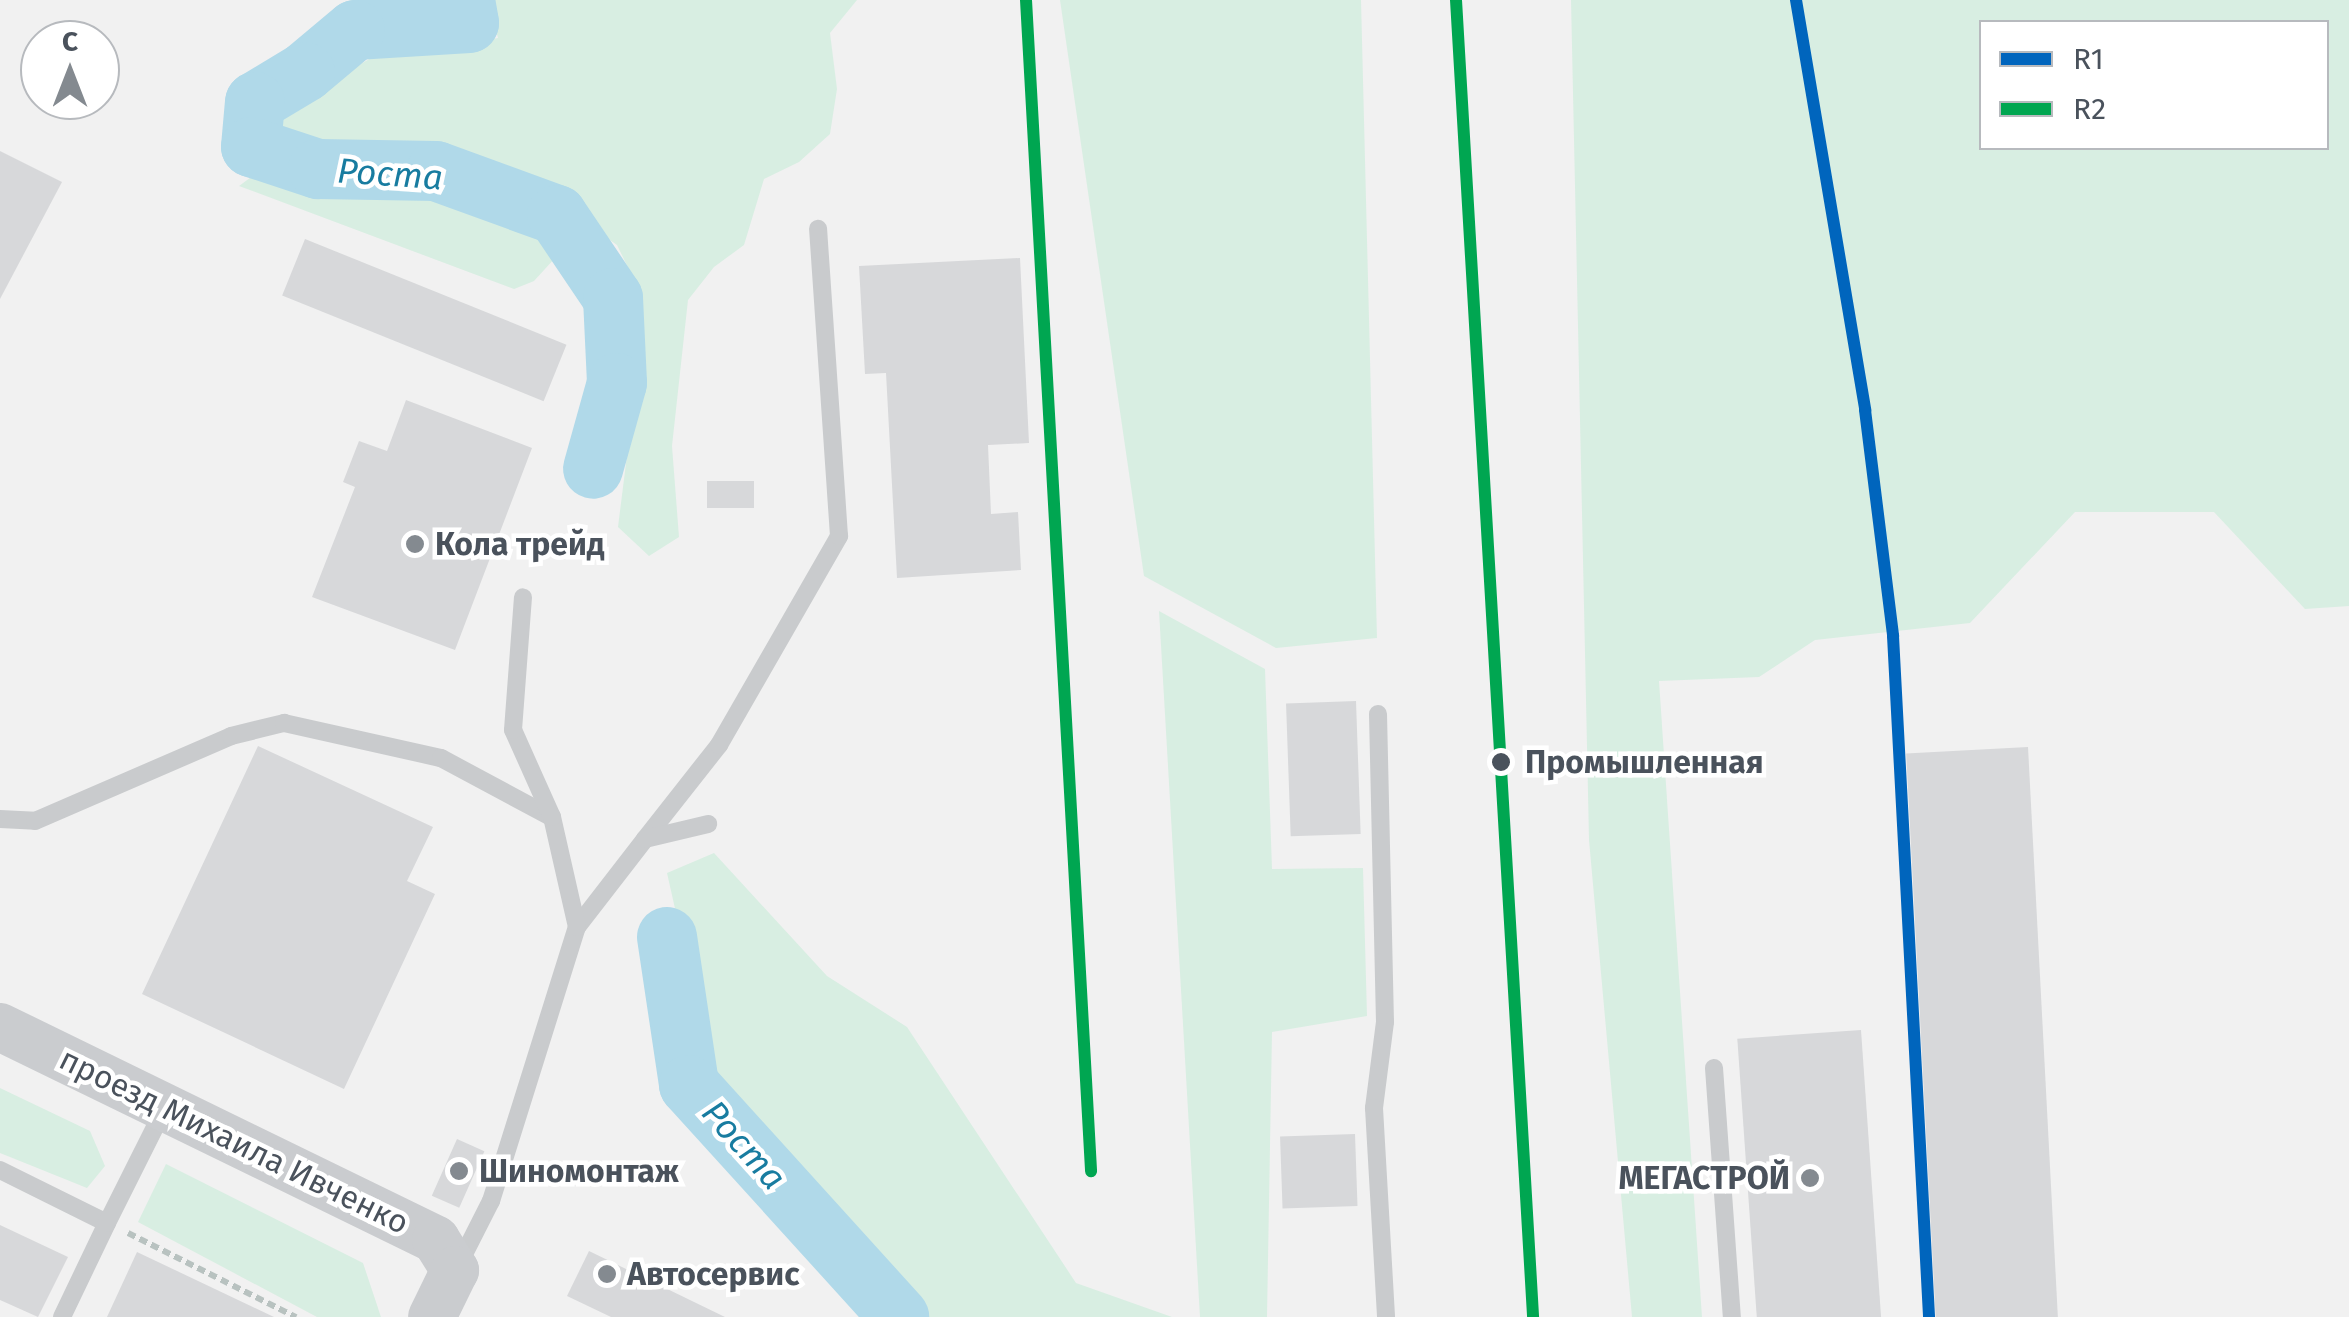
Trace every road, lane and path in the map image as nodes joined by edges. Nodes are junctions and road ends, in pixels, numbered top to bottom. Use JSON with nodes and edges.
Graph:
{"nodes":[{"id":1,"x":818,"y":229,"type":"dead end"},
{"id":2,"x":523,"y":597,"type":"dead end"},
{"id":3,"x":1378,"y":714,"type":"dead end"},
{"id":4,"x":552,"y":817,"type":"junction"},
{"id":5,"x":0,"y":819,"type":"edge"},
{"id":6,"x":708,"y":824,"type":"dead end"},
{"id":7,"x":645,"y":839,"type":"junction"},
{"id":8,"x":577,"y":927,"type":"junction"},
{"id":9,"x":0,"y":1027,"type":"edge"},
{"id":10,"x":1714,"y":1068,"type":"dead end"},
{"id":11,"x":165,"y":1106,"type":"junction"},
{"id":12,"x":0,"y":1170,"type":"edge"},
{"id":13,"x":108,"y":1223,"type":"junction"},
{"id":14,"x":455,"y":1270,"type":"junction"},
{"id":15,"x":62,"y":1317,"type":"edge"},
{"id":16,"x":296,"y":1317,"type":"edge"},
{"id":17,"x":432,"y":1317,"type":"edge"},
{"id":18,"x":1386,"y":1317,"type":"edge"},
{"id":19,"x":1732,"y":1317,"type":"edge"}],
"edges":[{"from":1,"to":7,"type":"lane"},
{"from":2,"to":4,"type":"lane"},
{"from":3,"to":18,"type":"lane"},
{"from":4,"to":5,"type":"lane"},
{"from":4,"to":8,"type":"lane"},
{"from":6,"to":7,"type":"lane"},
{"from":7,"to":8,"type":"lane"},
{"from":8,"to":14,"type":"lane"},
{"from":9,"to":11,"type":"street","name":"проезд Михаила Ивченко"},
{"from":10,"to":19,"type":"lane"},
{"from":11,"to":13,"type":"lane"},
{"from":11,"to":14,"type":"street","name":"проезд Михаила Ивченко"},
{"from":12,"to":13,"type":"lane"},
{"from":13,"to":15,"type":"lane"},
{"from":13,"to":16,"type":"path"},
{"from":14,"to":17,"type":"street"}]}
